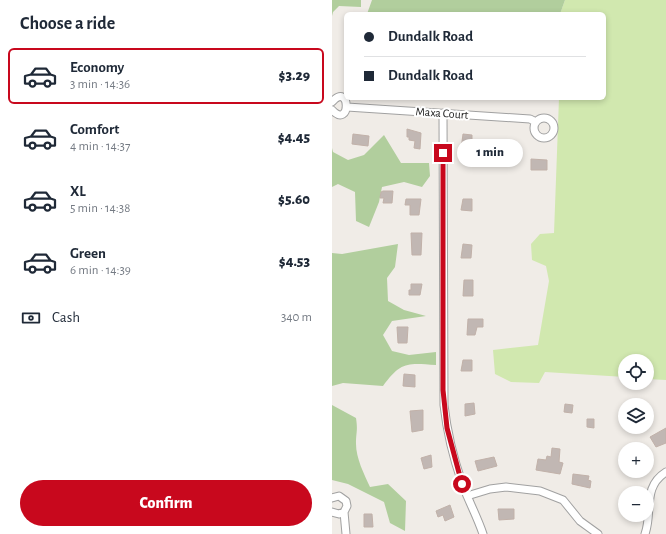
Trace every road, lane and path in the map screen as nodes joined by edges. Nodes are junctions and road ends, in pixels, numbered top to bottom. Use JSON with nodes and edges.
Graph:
{"nodes":[{"id":1,"x":344,"y":100,"type":"edge"},
{"id":2,"x":345,"y":100,"type":"edge"},
{"id":3,"x":332,"y":102,"type":"edge"},
{"id":4,"x":347,"y":107,"type":"junction"},
{"id":5,"x":332,"y":110,"type":"edge"},
{"id":6,"x":443,"y":113,"type":"junction"},
{"id":7,"x":536,"y":122,"type":"dead end"},
{"id":8,"x":666,"y":472,"type":"edge"},
{"id":9,"x":467,"y":496,"type":"junction"},
{"id":10,"x":332,"y":498,"type":"edge"},
{"id":11,"x":332,"y":512,"type":"edge"},
{"id":12,"x":344,"y":512,"type":"junction"},
{"id":13,"x":346,"y":534,"type":"edge"},
{"id":14,"x":483,"y":534,"type":"edge"},
{"id":15,"x":598,"y":534,"type":"edge"},
{"id":16,"x":645,"y":534,"type":"edge"}],
"edges":[{"from":1,"to":3,"type":"street","name":"Maxa Court"},
{"from":2,"to":4,"type":"street","name":"Maxa Court"},
{"from":4,"to":5,"type":"street","name":"Maxa Court"},
{"from":4,"to":6,"type":"street","name":"Maxa Court"},
{"from":6,"to":7,"type":"street","name":"Maxa Court"},
{"from":6,"to":9,"type":"street"},
{"from":8,"to":16,"type":"street"},
{"from":9,"to":14,"type":"street"},
{"from":9,"to":15,"type":"street"},
{"from":10,"to":12,"type":"street"},
{"from":11,"to":12,"type":"street"},
{"from":12,"to":13,"type":"street"}]}
